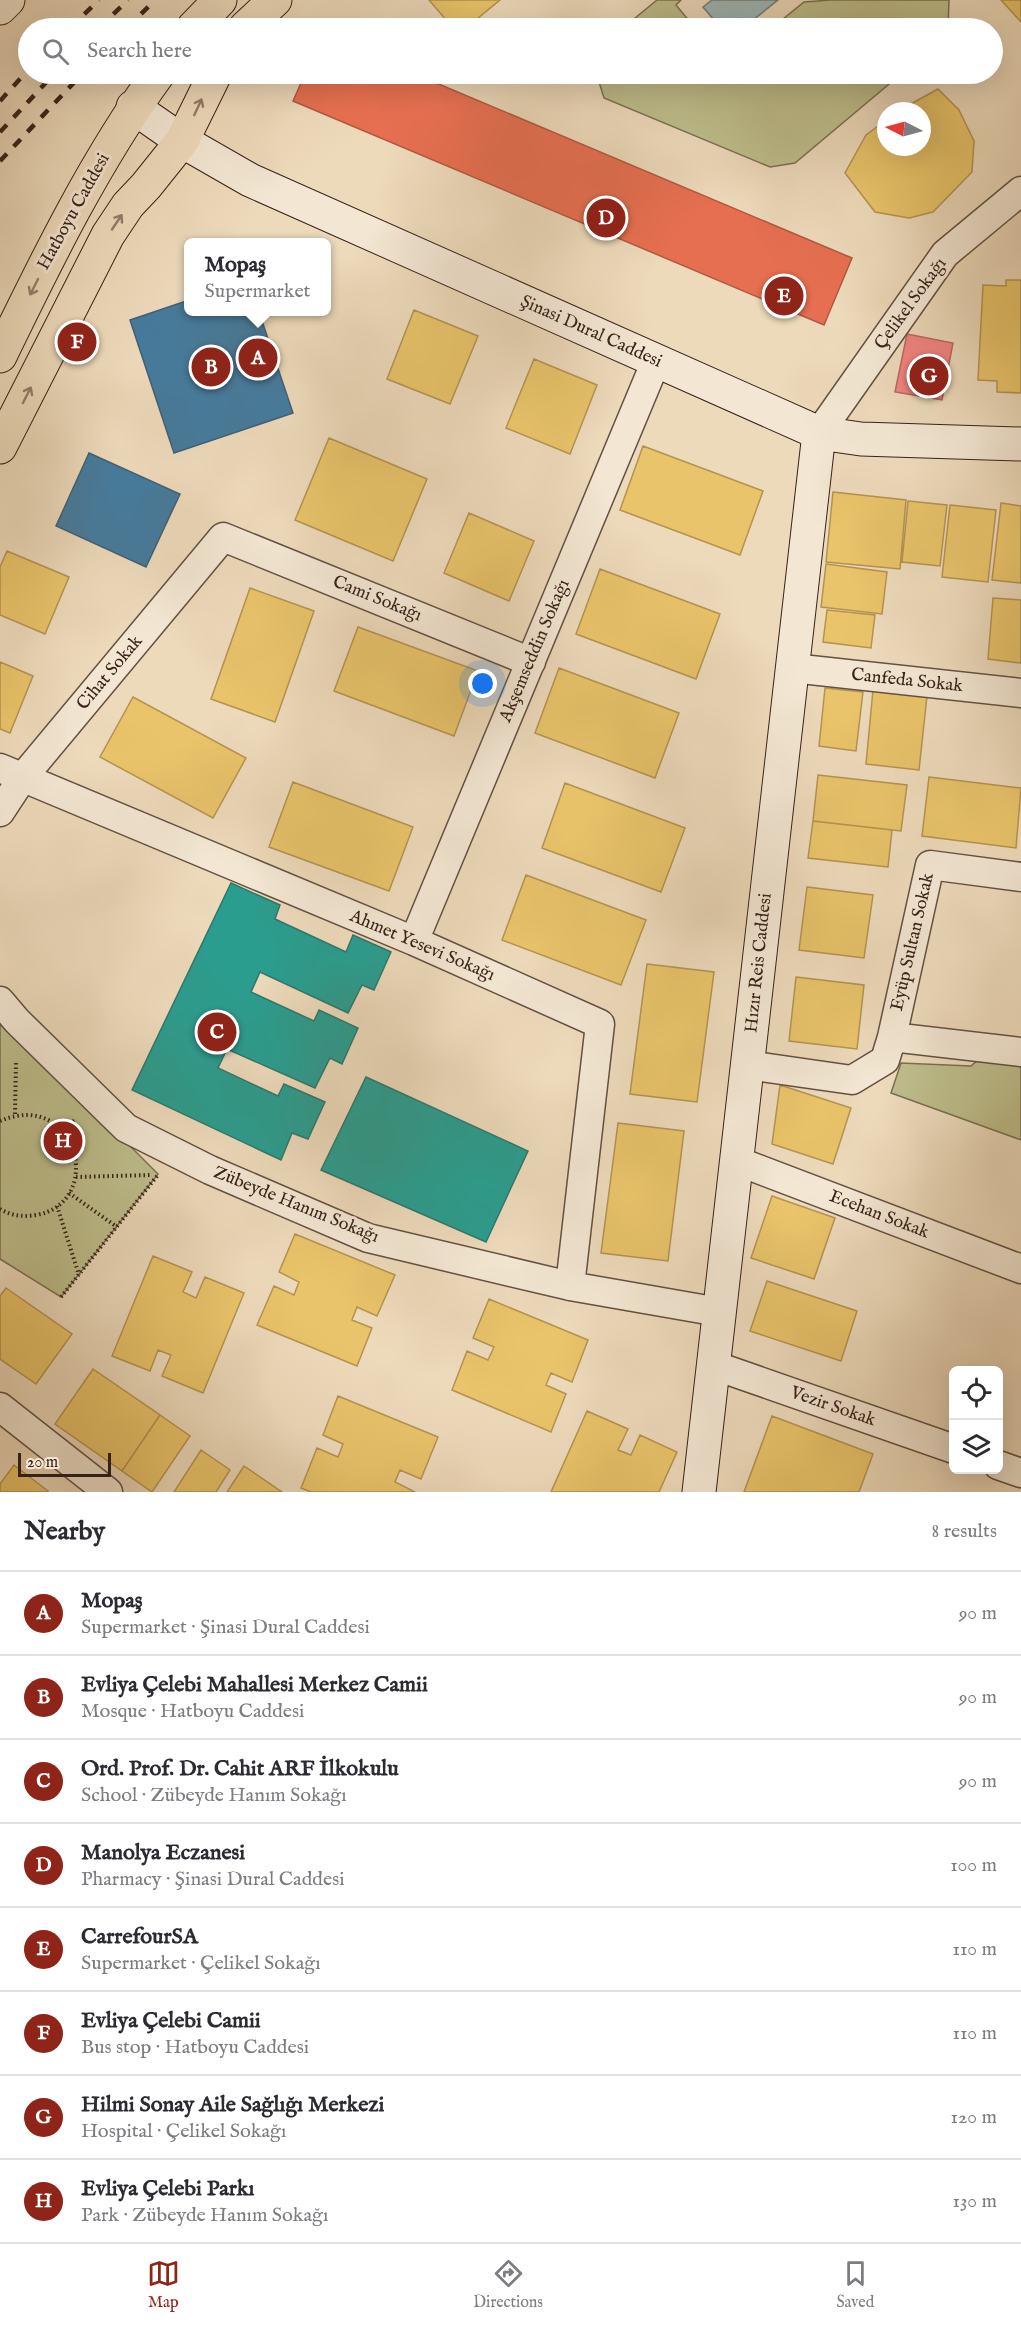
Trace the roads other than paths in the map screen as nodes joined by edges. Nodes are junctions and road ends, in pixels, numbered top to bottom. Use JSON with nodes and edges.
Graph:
{"nodes":[{"id":1,"x":8,"y":0,"type":"edge"},
{"id":2,"x":220,"y":0,"type":"edge"},
{"id":3,"x":275,"y":0,"type":"edge"},
{"id":4,"x":0,"y":8,"type":"edge"},
{"id":5,"x":203,"y":18,"type":"edge"},
{"id":6,"x":256,"y":18,"type":"edge"},
{"id":7,"x":151,"y":84,"type":"edge"},
{"id":8,"x":209,"y":84,"type":"edge"},
{"id":9,"x":134,"y":107,"type":"junction"},
{"id":10,"x":182,"y":141,"type":"junction"},
{"id":11,"x":1021,"y":190,"type":"edge"},
{"id":12,"x":0,"y":356,"type":"edge"},
{"id":13,"x":656,"y":361,"type":"junction"},
{"id":14,"x":819,"y":433,"type":"junction"},
{"id":15,"x":1021,"y":444,"type":"edge"},
{"id":16,"x":0,"y":447,"type":"edge"},
{"id":17,"x":224,"y":537,"type":"joint"},
{"id":18,"x":531,"y":662,"type":"junction"},
{"id":19,"x":792,"y":669,"type":"junction"},
{"id":20,"x":1021,"y":693,"type":"edge"},
{"id":21,"x":11,"y":772,"type":"edge"},
{"id":22,"x":0,"y":812,"type":"edge"},
{"id":23,"x":1021,"y":877,"type":"edge"},
{"id":24,"x":414,"y":941,"type":"junction"},
{"id":25,"x":9,"y":1011,"type":"edge"},
{"id":26,"x":891,"y":1037,"type":"junction"},
{"id":27,"x":1021,"y":1052,"type":"edge"},
{"id":28,"x":747,"y":1065,"type":"junction"},
{"id":29,"x":737,"y":1161,"type":"junction"},
{"id":30,"x":1021,"y":1269,"type":"edge"},
{"id":31,"x":570,"y":1286,"type":"junction"},
{"id":32,"x":719,"y":1312,"type":"junction"},
{"id":33,"x":713,"y":1365,"type":"junction"},
{"id":34,"x":0,"y":1407,"type":"edge"},
{"id":35,"x":949,"y":1447,"type":"edge"},
{"id":36,"x":1003,"y":1466,"type":"edge"},
{"id":37,"x":1021,"y":1473,"type":"edge"},
{"id":38,"x":108,"y":1492,"type":"edge"},
{"id":39,"x":699,"y":1492,"type":"edge"}],
"edges":[{"from":1,"to":4,"type":"street"},
{"from":2,"to":5,"type":"main road"},
{"from":3,"to":6,"type":"main road"},
{"from":7,"to":9,"type":"main road","name":"Hatboyu Caddesi"},
{"from":10,"to":8,"type":"main road","one_way":true},
{"from":9,"to":10,"type":"street","name":"Şinasi Dural Caddesi"},
{"from":9,"to":12,"type":"main road","name":"Hatboyu Caddesi","one_way":true},
{"from":10,"to":13,"type":"street","name":"Şinasi Dural Caddesi"},
{"from":16,"to":10,"type":"main road","one_way":true},
{"from":11,"to":14,"type":"street","name":"Çelikel Sokağı"},
{"from":13,"to":14,"type":"street","name":"Şinasi Dural Caddesi"},
{"from":13,"to":18,"type":"street","name":"Akşemseddin Sokağı"},
{"from":14,"to":15,"type":"street","name":"Şinasi Dural Caddesi"},
{"from":14,"to":19,"type":"street","name":"Hızır Reis Caddesi"},
{"from":17,"to":18,"type":"street","name":"Cami Sokağı"},
{"from":17,"to":21,"type":"street","name":"Cihat Sokak"},
{"from":18,"to":24,"type":"street","name":"Akşemseddin Sokağı"},
{"from":19,"to":20,"type":"street","name":"Canfeda Sokak"},
{"from":19,"to":28,"type":"street","name":"Hızır Reis Caddesi"},
{"from":21,"to":22,"type":"street","name":"Cihat Sokak"},
{"from":21,"to":24,"type":"street","name":"Ahmet Yesevi Sokağı"},
{"from":23,"to":26,"type":"street","name":"Eyüp Sultan Sokak"},
{"from":24,"to":31,"type":"street","name":"Ahmet Yesevi Sokağı"},
{"from":25,"to":31,"type":"street","name":"Zübeyde Hanım Sokağı"},
{"from":26,"to":27,"type":"street"},
{"from":26,"to":28,"type":"street"},
{"from":28,"to":29,"type":"street","name":"Hızır Reis Caddesi"},
{"from":29,"to":30,"type":"street","name":"Ecehan Sokak"},
{"from":29,"to":32,"type":"street","name":"Hızır Reis Caddesi"},
{"from":31,"to":32,"type":"street","name":"Zübeyde Hanım Sokağı"},
{"from":32,"to":33,"type":"street","name":"Hızır Reis Caddesi"},
{"from":33,"to":35,"type":"street","name":"Vezir Sokak"},
{"from":33,"to":39,"type":"street","name":"Hızır Reis Caddesi"},
{"from":34,"to":38,"type":"street"},
{"from":36,"to":37,"type":"street"}]}
